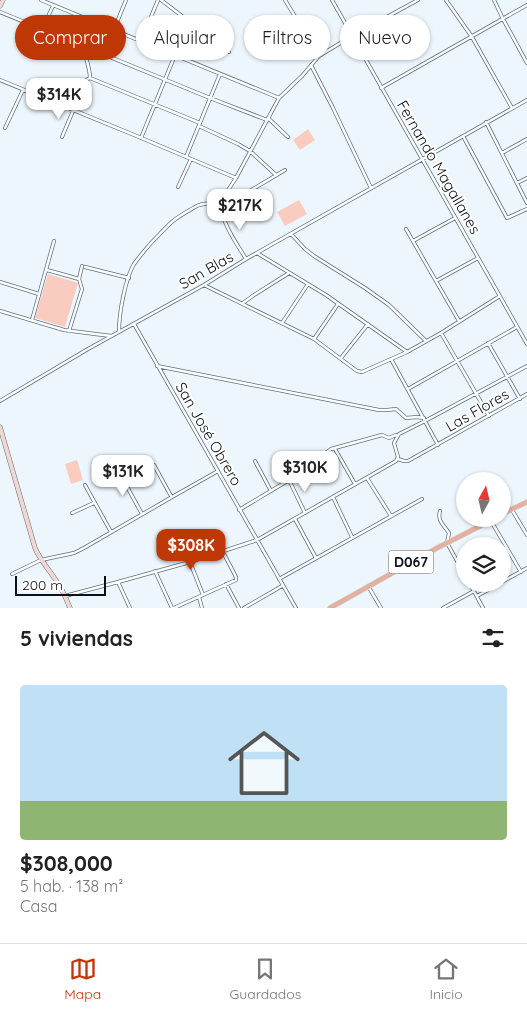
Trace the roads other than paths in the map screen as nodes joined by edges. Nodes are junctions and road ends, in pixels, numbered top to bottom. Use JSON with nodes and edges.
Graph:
{"nodes":[{"id":1,"x":3,"y":0,"type":"edge"},
{"id":2,"x":41,"y":0,"type":"edge"},
{"id":3,"x":126,"y":0,"type":"edge"},
{"id":4,"x":160,"y":0,"type":"edge"},
{"id":5,"x":285,"y":0,"type":"edge"},
{"id":6,"x":332,"y":0,"type":"edge"},
{"id":7,"x":418,"y":0,"type":"edge"},
{"id":8,"x":446,"y":0,"type":"edge"},
{"id":9,"x":494,"y":0,"type":"edge"},
{"id":10,"x":53,"y":5,"type":"junction"},
{"id":11,"x":527,"y":5,"type":"edge"},
{"id":12,"x":0,"y":6,"type":"edge"},
{"id":13,"x":0,"y":12,"type":"edge"},
{"id":14,"x":48,"y":15,"type":"edge"},
{"id":15,"x":77,"y":15,"type":"edge"},
{"id":16,"x":120,"y":15,"type":"edge"},
{"id":17,"x":153,"y":15,"type":"edge"},
{"id":18,"x":181,"y":15,"type":"edge"},
{"id":19,"x":294,"y":15,"type":"edge"},
{"id":20,"x":340,"y":15,"type":"edge"},
{"id":21,"x":390,"y":15,"type":"edge"},
{"id":22,"x":15,"y":18,"type":"edge"},
{"id":23,"x":503,"y":19,"type":"junction"},
{"id":24,"x":472,"y":37,"type":"junction"},
{"id":25,"x":86,"y":60,"type":"edge"},
{"id":26,"x":118,"y":60,"type":"edge"},
{"id":27,"x":172,"y":60,"type":"edge"},
{"id":28,"x":188,"y":60,"type":"edge"},
{"id":29,"x":315,"y":60,"type":"edge"},
{"id":30,"x":365,"y":60,"type":"edge"},
{"id":31,"x":527,"y":63,"type":"edge"},
{"id":32,"x":311,"y":65,"type":"junction"},
{"id":33,"x":220,"y":74,"type":"junction"},
{"id":34,"x":90,"y":78,"type":"junction"},
{"id":35,"x":164,"y":79,"type":"junction"},
{"id":36,"x":0,"y":80,"type":"edge"},
{"id":37,"x":381,"y":88,"type":"junction"},
{"id":38,"x":23,"y":90,"type":"junction"},
{"id":39,"x":210,"y":98,"type":"junction"},
{"id":40,"x":279,"y":98,"type":"junction"},
{"id":41,"x":527,"y":100,"type":"edge"},
{"id":42,"x":154,"y":104,"type":"junction"},
{"id":43,"x":512,"y":108,"type":"junction"},
{"id":44,"x":73,"y":111,"type":"junction"},
{"id":45,"x":267,"y":119,"type":"junction"},
{"id":46,"x":486,"y":122,"type":"junction"},
{"id":47,"x":200,"y":125,"type":"junction"},
{"id":48,"x":5,"y":128,"type":"dead end"},
{"id":49,"x":463,"y":136,"type":"junction"},
{"id":50,"x":62,"y":137,"type":"dead end"},
{"id":51,"x":141,"y":138,"type":"junction"},
{"id":52,"x":288,"y":138,"type":"dead end"},
{"id":53,"x":527,"y":139,"type":"edge"},
{"id":54,"x":250,"y":151,"type":"junction"},
{"id":55,"x":502,"y":153,"type":"junction"},
{"id":56,"x":186,"y":157,"type":"junction"},
{"id":57,"x":191,"y":159,"type":"junction"},
{"id":58,"x":422,"y":160,"type":"junction"},
{"id":59,"x":285,"y":170,"type":"dead end"},
{"id":60,"x":276,"y":174,"type":"junction"},
{"id":61,"x":236,"y":178,"type":"junction"},
{"id":62,"x":527,"y":178,"type":"edge"},
{"id":63,"x":517,"y":183,"type":"junction"},
{"id":64,"x":178,"y":187,"type":"dead end"},
{"id":65,"x":371,"y":188,"type":"junction"},
{"id":66,"x":527,"y":203,"type":"edge"},
{"id":67,"x":220,"y":204,"type":"junction"},
{"id":68,"x":527,"y":209,"type":"edge"},
{"id":69,"x":455,"y":218,"type":"junction"},
{"id":70,"x":406,"y":229,"type":"dead end"},
{"id":71,"x":291,"y":234,"type":"junction"},
{"id":72,"x":54,"y":241,"type":"dead end"},
{"id":73,"x":414,"y":241,"type":"junction"},
{"id":74,"x":257,"y":253,"type":"junction"},
{"id":75,"x":478,"y":258,"type":"junction"},
{"id":76,"x":246,"y":259,"type":"junction"},
{"id":77,"x":46,"y":270,"type":"junction"},
{"id":78,"x":289,"y":273,"type":"junction"},
{"id":79,"x":129,"y":278,"type":"junction"},
{"id":80,"x":79,"y":279,"type":"junction"},
{"id":81,"x":436,"y":281,"type":"junction"},
{"id":82,"x":0,"y":282,"type":"edge"},
{"id":83,"x":308,"y":284,"type":"junction"},
{"id":84,"x":204,"y":285,"type":"junction"},
{"id":85,"x":39,"y":294,"type":"junction"},
{"id":86,"x":500,"y":296,"type":"junction"},
{"id":87,"x":243,"y":304,"type":"junction"},
{"id":88,"x":338,"y":304,"type":"junction"},
{"id":89,"x":0,"y":311,"type":"edge"},
{"id":90,"x":32,"y":320,"type":"junction"},
{"id":91,"x":459,"y":321,"type":"junction"},
{"id":92,"x":282,"y":323,"type":"junction"},
{"id":93,"x":134,"y":324,"type":"junction"},
{"id":94,"x":368,"y":324,"type":"junction"},
{"id":95,"x":517,"y":327,"type":"junction"},
{"id":96,"x":69,"y":331,"type":"junction"},
{"id":97,"x":119,"y":332,"type":"junction"},
{"id":98,"x":441,"y":333,"type":"junction"},
{"id":99,"x":112,"y":336,"type":"junction"},
{"id":100,"x":314,"y":339,"type":"junction"},
{"id":101,"x":426,"y":341,"type":"junction"},
{"id":102,"x":488,"y":343,"type":"junction"},
{"id":103,"x":527,"y":344,"type":"edge"},
{"id":104,"x":407,"y":352,"type":"junction"},
{"id":105,"x":341,"y":358,"type":"junction"},
{"id":106,"x":391,"y":359,"type":"junction"},
{"id":107,"x":457,"y":361,"type":"junction"},
{"id":108,"x":157,"y":366,"type":"junction"},
{"id":109,"x":527,"y":366,"type":"edge"},
{"id":110,"x":507,"y":377,"type":"junction"},
{"id":111,"x":408,"y":389,"type":"junction"},
{"id":112,"x":476,"y":394,"type":"junction"},
{"id":113,"x":527,"y":394,"type":"edge"},
{"id":114,"x":520,"y":398,"type":"junction"},
{"id":115,"x":0,"y":401,"type":"edge"},
{"id":116,"x":489,"y":416,"type":"junction"},
{"id":117,"x":425,"y":420,"type":"junction"},
{"id":118,"x":0,"y":427,"type":"edge"},
{"id":119,"x":399,"y":434,"type":"junction"},
{"id":120,"x":438,"y":445,"type":"junction"},
{"id":121,"x":334,"y":448,"type":"junction"},
{"id":122,"x":398,"y":459,"type":"junction"},
{"id":123,"x":254,"y":461,"type":"dead end"},
{"id":124,"x":154,"y":465,"type":"dead end"},
{"id":125,"x":218,"y":471,"type":"junction"},
{"id":126,"x":119,"y":472,"type":"dead end"},
{"id":127,"x":367,"y":478,"type":"junction"},
{"id":128,"x":289,"y":480,"type":"junction"},
{"id":129,"x":355,"y":484,"type":"junction"},
{"id":130,"x":85,"y":485,"type":"dead end"},
{"id":131,"x":271,"y":491,"type":"junction"},
{"id":132,"x":172,"y":496,"type":"junction"},
{"id":133,"x":333,"y":497,"type":"junction"},
{"id":134,"x":422,"y":499,"type":"dead end"},
{"id":135,"x":527,"y":502,"type":"edge"},
{"id":136,"x":94,"y":503,"type":"junction"},
{"id":137,"x":239,"y":510,"type":"junction"},
{"id":138,"x":512,"y":510,"type":"joint"},
{"id":139,"x":440,"y":511,"type":"dead end"},
{"id":140,"x":72,"y":513,"type":"dead end"},
{"id":141,"x":305,"y":513,"type":"junction"},
{"id":142,"x":142,"y":515,"type":"junction"},
{"id":143,"x":391,"y":516,"type":"junction"},
{"id":144,"x":295,"y":519,"type":"junction"},
{"id":145,"x":476,"y":528,"type":"edge"},
{"id":146,"x":496,"y":528,"type":"edge"},
{"id":147,"x":112,"y":532,"type":"junction"},
{"id":148,"x":527,"y":535,"type":"edge"},
{"id":149,"x":352,"y":538,"type":"junction"},
{"id":150,"x":257,"y":540,"type":"junction"},
{"id":151,"x":446,"y":543,"type":"junction"},
{"id":152,"x":223,"y":552,"type":"junction"},
{"id":153,"x":316,"y":558,"type":"junction"},
{"id":154,"x":41,"y":560,"type":"junction"},
{"id":155,"x":456,"y":560,"type":"edge"},
{"id":156,"x":190,"y":562,"type":"junction"},
{"id":157,"x":527,"y":568,"type":"edge"},
{"id":158,"x":155,"y":571,"type":"junction"},
{"id":159,"x":521,"y":572,"type":"junction"},
{"id":160,"x":12,"y":574,"type":"dead end"},
{"id":161,"x":511,"y":577,"type":"edge"},
{"id":162,"x":279,"y":579,"type":"junction"},
{"id":163,"x":118,"y":582,"type":"junction"},
{"id":164,"x":226,"y":584,"type":"junction"},
{"id":165,"x":282,"y":586,"type":"junction"},
{"id":166,"x":368,"y":586,"type":"junction"},
{"id":167,"x":472,"y":592,"type":"edge"},
{"id":168,"x":475,"y":592,"type":"edge"},
{"id":169,"x":484,"y":592,"type":"edge"},
{"id":170,"x":203,"y":595,"type":"junction"},
{"id":171,"x":65,"y":596,"type":"junction"},
{"id":172,"x":477,"y":596,"type":"junction"},
{"id":173,"x":199,"y":597,"type":"junction"},
{"id":174,"x":70,"y":608,"type":"edge"},
{"id":175,"x":130,"y":608,"type":"edge"},
{"id":176,"x":173,"y":608,"type":"edge"},
{"id":177,"x":202,"y":608,"type":"edge"},
{"id":178,"x":240,"y":608,"type":"edge"},
{"id":179,"x":244,"y":608,"type":"edge"},
{"id":180,"x":296,"y":608,"type":"edge"},
{"id":181,"x":330,"y":608,"type":"edge"},
{"id":182,"x":381,"y":608,"type":"edge"},
{"id":183,"x":443,"y":608,"type":"edge"},
{"id":184,"x":482,"y":608,"type":"edge"}],
"edges":[{"from":1,"to":12,"type":"street"},
{"from":2,"to":10,"type":"street"},
{"from":3,"to":16,"type":"street"},
{"from":4,"to":17,"type":"street"},
{"from":4,"to":18,"type":"street"},
{"from":5,"to":19,"type":"street"},
{"from":6,"to":20,"type":"street","name":"Fernando Magallanes"},
{"from":7,"to":21,"type":"street"},
{"from":8,"to":24,"type":"street"},
{"from":9,"to":23,"type":"street"},
{"from":10,"to":14,"type":"street"},
{"from":10,"to":15,"type":"street"},
{"from":11,"to":23,"type":"street"},
{"from":13,"to":22,"type":"street"},
{"from":23,"to":24,"type":"street"},
{"from":23,"to":31,"type":"street"},
{"from":24,"to":37,"type":"street"},
{"from":24,"to":43,"type":"street"},
{"from":25,"to":34,"type":"street"},
{"from":26,"to":35,"type":"street"},
{"from":27,"to":35,"type":"street"},
{"from":28,"to":33,"type":"street"},
{"from":29,"to":32,"type":"street"},
{"from":30,"to":37,"type":"street","name":"Fernando Magallanes"},
{"from":32,"to":40,"type":"street"},
{"from":32,"to":65,"type":"street"},
{"from":33,"to":39,"type":"street"},
{"from":33,"to":40,"type":"street"},
{"from":34,"to":42,"type":"street"},
{"from":34,"to":44,"type":"street"},
{"from":35,"to":39,"type":"street"},
{"from":35,"to":42,"type":"street"},
{"from":36,"to":38,"type":"street"},
{"from":37,"to":58,"type":"street","name":"Fernando Magallanes"},
{"from":38,"to":44,"type":"street"},
{"from":38,"to":48,"type":"street"},
{"from":39,"to":45,"type":"street"},
{"from":39,"to":47,"type":"street"},
{"from":40,"to":45,"type":"street"},
{"from":41,"to":43,"type":"street","name":"San Blas"},
{"from":42,"to":47,"type":"street"},
{"from":42,"to":51,"type":"street"},
{"from":43,"to":46,"type":"street","name":"San Blas"},
{"from":44,"to":50,"type":"street"},
{"from":44,"to":51,"type":"street"},
{"from":45,"to":52,"type":"street"},
{"from":45,"to":54,"type":"street"},
{"from":46,"to":49,"type":"street","name":"San Blas"},
{"from":46,"to":55,"type":"street"},
{"from":47,"to":54,"type":"street"},
{"from":47,"to":56,"type":"street"},
{"from":49,"to":58,"type":"street","name":"San Blas"},
{"from":49,"to":68,"type":"street"},
{"from":51,"to":56,"type":"street"},
{"from":53,"to":55,"type":"street"},
{"from":54,"to":60,"type":"street"},
{"from":54,"to":61,"type":"street"},
{"from":55,"to":63,"type":"street"},
{"from":56,"to":57,"type":"street"},
{"from":57,"to":61,"type":"street"},
{"from":57,"to":64,"type":"street"},
{"from":58,"to":65,"type":"street","name":"San Blas"},
{"from":58,"to":69,"type":"street","name":"Fernando Magallanes"},
{"from":59,"to":60,"type":"street"},
{"from":60,"to":67,"type":"street"},
{"from":61,"to":67,"type":"street"},
{"from":62,"to":63,"type":"street"},
{"from":63,"to":66,"type":"street"},
{"from":65,"to":71,"type":"street","name":"San Blas"},
{"from":67,"to":76,"type":"street"},
{"from":67,"to":79,"type":"street"},
{"from":69,"to":73,"type":"street"},
{"from":69,"to":75,"type":"street","name":"Fernando Magallanes"},
{"from":70,"to":73,"type":"street"},
{"from":71,"to":74,"type":"street","name":"San Blas"},
{"from":71,"to":101,"type":"street"},
{"from":72,"to":77,"type":"street"},
{"from":73,"to":81,"type":"street"},
{"from":74,"to":76,"type":"street","name":"San Blas"},
{"from":74,"to":78,"type":"street"},
{"from":75,"to":81,"type":"street"},
{"from":75,"to":86,"type":"street","name":"Fernando Magallanes"},
{"from":76,"to":84,"type":"street","name":"San Blas"},
{"from":77,"to":80,"type":"street"},
{"from":77,"to":85,"type":"street"},
{"from":78,"to":83,"type":"street"},
{"from":78,"to":87,"type":"street"},
{"from":79,"to":80,"type":"street"},
{"from":79,"to":97,"type":"street"},
{"from":80,"to":96,"type":"street"},
{"from":81,"to":91,"type":"street"},
{"from":82,"to":85,"type":"street"},
{"from":83,"to":88,"type":"street"},
{"from":83,"to":92,"type":"street"},
{"from":84,"to":87,"type":"street"},
{"from":84,"to":93,"type":"street","name":"San Blas"},
{"from":85,"to":90,"type":"street"},
{"from":86,"to":91,"type":"street"},
{"from":86,"to":95,"type":"street","name":"Fernando Magallanes"},
{"from":87,"to":92,"type":"street"},
{"from":88,"to":94,"type":"street"},
{"from":88,"to":100,"type":"street"},
{"from":89,"to":90,"type":"street"},
{"from":90,"to":96,"type":"street"},
{"from":91,"to":98,"type":"street"},
{"from":92,"to":100,"type":"street"},
{"from":93,"to":97,"type":"street","name":"San Blas"},
{"from":93,"to":108,"type":"street","name":"San José Obrero"},
{"from":94,"to":104,"type":"street"},
{"from":94,"to":105,"type":"street"},
{"from":95,"to":102,"type":"street"},
{"from":95,"to":103,"type":"street","name":"Fernando Magallanes"},
{"from":96,"to":99,"type":"street"},
{"from":97,"to":99,"type":"street","name":"San Blas"},
{"from":98,"to":101,"type":"street"},
{"from":98,"to":107,"type":"street"},
{"from":99,"to":115,"type":"street","name":"San Blas"},
{"from":100,"to":105,"type":"street"},
{"from":101,"to":104,"type":"street"},
{"from":102,"to":107,"type":"street"},
{"from":102,"to":110,"type":"street"},
{"from":104,"to":106,"type":"street"},
{"from":105,"to":106,"type":"street"},
{"from":106,"to":111,"type":"street"},
{"from":107,"to":111,"type":"street"},
{"from":107,"to":112,"type":"street"},
{"from":108,"to":117,"type":"street"},
{"from":108,"to":125,"type":"street","name":"San José Obrero"},
{"from":109,"to":110,"type":"street"},
{"from":110,"to":112,"type":"street"},
{"from":110,"to":114,"type":"street"},
{"from":111,"to":117,"type":"street"},
{"from":112,"to":116,"type":"street"},
{"from":112,"to":117,"type":"street"},
{"from":113,"to":114,"type":"street","name":"Las Flores"},
{"from":114,"to":116,"type":"street","name":"Las Flores"},
{"from":116,"to":120,"type":"street","name":"Las Flores"},
{"from":117,"to":119,"type":"street"},
{"from":117,"to":120,"type":"street"},
{"from":118,"to":154,"type":"street"},
{"from":119,"to":121,"type":"street"},
{"from":119,"to":122,"type":"street"},
{"from":120,"to":122,"type":"street","name":"Las Flores"},
{"from":121,"to":128,"type":"street"},
{"from":121,"to":129,"type":"street"},
{"from":122,"to":127,"type":"street","name":"Las Flores"},
{"from":123,"to":131,"type":"street"},
{"from":124,"to":132,"type":"street"},
{"from":125,"to":132,"type":"street"},
{"from":125,"to":137,"type":"street","name":"San José Obrero"},
{"from":126,"to":142,"type":"street"},
{"from":127,"to":129,"type":"street","name":"Las Flores"},
{"from":127,"to":143,"type":"street"},
{"from":128,"to":131,"type":"street"},
{"from":128,"to":141,"type":"street"},
{"from":129,"to":133,"type":"street","name":"Las Flores"},
{"from":130,"to":136,"type":"street"},
{"from":131,"to":137,"type":"street"},
{"from":132,"to":142,"type":"street"},
{"from":133,"to":141,"type":"street","name":"Las Flores"},
{"from":133,"to":149,"type":"street"},
{"from":134,"to":143,"type":"street"},
{"from":135,"to":138,"type":"main road"},
{"from":136,"to":140,"type":"street"},
{"from":136,"to":147,"type":"street"},
{"from":137,"to":150,"type":"street","name":"San José Obrero"},
{"from":138,"to":148,"type":"street"},
{"from":139,"to":151,"type":"street"},
{"from":141,"to":144,"type":"street","name":"Las Flores"},
{"from":142,"to":147,"type":"street"},
{"from":143,"to":149,"type":"street"},
{"from":144,"to":150,"type":"street","name":"Las Flores"},
{"from":144,"to":153,"type":"street"},
{"from":145,"to":151,"type":"main road","number":"D067"},
{"from":146,"to":159,"type":"street"},
{"from":147,"to":154,"type":"street"},
{"from":149,"to":153,"type":"street"},
{"from":150,"to":152,"type":"street","name":"Las Flores"},
{"from":150,"to":162,"type":"street","name":"San José Obrero"},
{"from":151,"to":155,"type":"street"},
{"from":151,"to":166,"type":"main road","number":"D067"},
{"from":152,"to":156,"type":"street","name":"Las Flores"},
{"from":152,"to":164,"type":"street"},
{"from":153,"to":162,"type":"street"},
{"from":154,"to":160,"type":"street"},
{"from":154,"to":171,"type":"street"},
{"from":156,"to":158,"type":"street","name":"Las Flores"},
{"from":156,"to":170,"type":"street"},
{"from":157,"to":159,"type":"street"},
{"from":158,"to":163,"type":"street","name":"Las Flores"},
{"from":158,"to":176,"type":"street"},
{"from":159,"to":161,"type":"street"},
{"from":162,"to":165,"type":"street","name":"San José Obrero"},
{"from":163,"to":171,"type":"street","name":"Las Flores"},
{"from":163,"to":175,"type":"street"},
{"from":164,"to":170,"type":"street"},
{"from":164,"to":178,"type":"street"},
{"from":165,"to":179,"type":"street"},
{"from":165,"to":180,"type":"street","name":"San José Obrero"},
{"from":166,"to":181,"type":"main road","number":"D067"},
{"from":166,"to":182,"type":"street"},
{"from":167,"to":183,"type":"street"},
{"from":168,"to":172,"type":"street"},
{"from":169,"to":172,"type":"street"},
{"from":170,"to":173,"type":"street"},
{"from":171,"to":174,"type":"street"},
{"from":172,"to":184,"type":"street"},
{"from":173,"to":176,"type":"street"},
{"from":173,"to":177,"type":"street"}]}
